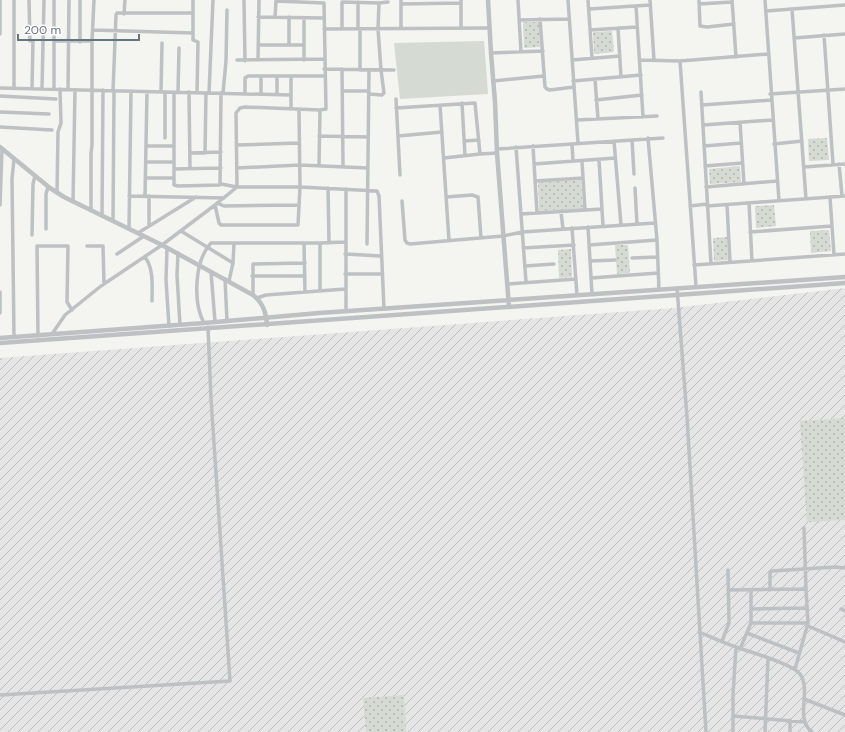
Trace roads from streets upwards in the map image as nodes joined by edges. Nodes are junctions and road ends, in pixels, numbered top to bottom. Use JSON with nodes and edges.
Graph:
{"nodes":[{"id":1,"x":0,"y":0,"type":"edge"},
{"id":2,"x":14,"y":0,"type":"edge"},
{"id":3,"x":30,"y":0,"type":"edge"},
{"id":4,"x":44,"y":0,"type":"edge"},
{"id":5,"x":54,"y":0,"type":"edge"},
{"id":6,"x":69,"y":0,"type":"edge"},
{"id":7,"x":80,"y":0,"type":"edge"},
{"id":8,"x":94,"y":0,"type":"edge"},
{"id":9,"x":124,"y":0,"type":"edge"},
{"id":10,"x":193,"y":0,"type":"edge"},
{"id":11,"x":212,"y":0,"type":"edge"},
{"id":12,"x":244,"y":0,"type":"edge"},
{"id":13,"x":259,"y":0,"type":"edge"},
{"id":14,"x":488,"y":0,"type":"edge"},
{"id":15,"x":518,"y":0,"type":"edge"},
{"id":16,"x":568,"y":0,"type":"edge"},
{"id":17,"x":588,"y":0,"type":"edge"},
{"id":18,"x":650,"y":0,"type":"edge"},
{"id":19,"x":765,"y":0,"type":"edge"},
{"id":20,"x":732,"y":1,"type":"edge"},
{"id":21,"x":358,"y":2,"type":"junction"},
{"id":22,"x":388,"y":2,"type":"dead end"},
{"id":23,"x":401,"y":2,"type":"edge"},
{"id":24,"x":461,"y":2,"type":"edge"},
{"id":25,"x":699,"y":2,"type":"edge"},
{"id":26,"x":379,"y":3,"type":"junction"},
{"id":27,"x":650,"y":5,"type":"junction"},
{"id":28,"x":845,"y":5,"type":"edge"},
{"id":29,"x":636,"y":6,"type":"junction"},
{"id":30,"x":589,"y":9,"type":"junction"},
{"id":31,"x":227,"y":10,"type":"dead end"},
{"id":32,"x":792,"y":10,"type":"junction"},
{"id":33,"x":766,"y":11,"type":"junction"},
{"id":34,"x":193,"y":13,"type":"junction"},
{"id":35,"x":124,"y":14,"type":"junction"},
{"id":36,"x":258,"y":17,"type":"junction"},
{"id":37,"x":275,"y":17,"type":"junction"},
{"id":38,"x":289,"y":17,"type":"junction"},
{"id":39,"x":304,"y":18,"type":"junction"},
{"id":40,"x":324,"y":18,"type":"junction"},
{"id":41,"x":569,"y":18,"type":"junction"},
{"id":42,"x":540,"y":19,"type":"junction"},
{"id":43,"x":519,"y":20,"type":"junction"},
{"id":44,"x":734,"y":24,"type":"junction"},
{"id":45,"x":637,"y":27,"type":"junction"},
{"id":46,"x":461,"y":28,"type":"junction"},
{"id":47,"x":489,"y":28,"type":"junction"},
{"id":48,"x":618,"y":28,"type":"junction"},
{"id":49,"x":324,"y":29,"type":"junction"},
{"id":50,"x":342,"y":29,"type":"junction"},
{"id":51,"x":359,"y":29,"type":"junction"},
{"id":52,"x":378,"y":29,"type":"junction"},
{"id":53,"x":401,"y":29,"type":"junction"},
{"id":54,"x":93,"y":30,"type":"junction"},
{"id":55,"x":590,"y":30,"type":"junction"},
{"id":56,"x":115,"y":31,"type":"junction"},
{"id":57,"x":193,"y":33,"type":"junction"},
{"id":58,"x":0,"y":34,"type":"edge"},
{"id":59,"x":845,"y":34,"type":"edge"},
{"id":60,"x":824,"y":35,"type":"junction"},
{"id":61,"x":794,"y":38,"type":"junction"},
{"id":62,"x":54,"y":41,"type":"junction"},
{"id":63,"x":68,"y":41,"type":"junction"},
{"id":64,"x":92,"y":41,"type":"junction"},
{"id":65,"x":80,"y":42,"type":"junction"},
{"id":66,"x":162,"y":43,"type":"dead end"},
{"id":67,"x":258,"y":45,"type":"junction"},
{"id":68,"x":289,"y":45,"type":"junction"},
{"id":69,"x":304,"y":45,"type":"junction"},
{"id":70,"x":179,"y":48,"type":"dead end"},
{"id":71,"x":543,"y":51,"type":"junction"},
{"id":72,"x":521,"y":52,"type":"junction"},
{"id":73,"x":491,"y":53,"type":"junction"},
{"id":74,"x":768,"y":54,"type":"junction"},
{"id":75,"x":620,"y":56,"type":"junction"},
{"id":76,"x":736,"y":57,"type":"junction"},
{"id":77,"x":592,"y":58,"type":"junction"},
{"id":78,"x":324,"y":59,"type":"junction"},
{"id":79,"x":237,"y":60,"type":"dead end"},
{"id":80,"x":258,"y":60,"type":"junction"},
{"id":81,"x":304,"y":60,"type":"junction"},
{"id":82,"x":572,"y":60,"type":"junction"},
{"id":83,"x":640,"y":60,"type":"junction"},
{"id":84,"x":654,"y":60,"type":"junction"},
{"id":85,"x":245,"y":61,"type":"junction"},
{"id":86,"x":680,"y":61,"type":"junction"},
{"id":87,"x":324,"y":69,"type":"junction"},
{"id":88,"x":342,"y":70,"type":"junction"},
{"id":89,"x":360,"y":70,"type":"junction"},
{"id":90,"x":369,"y":70,"type":"junction"},
{"id":91,"x":381,"y":70,"type":"junction"},
{"id":92,"x":394,"y":70,"type":"dead end"},
{"id":93,"x":641,"y":75,"type":"junction"},
{"id":94,"x":261,"y":76,"type":"junction"},
{"id":95,"x":277,"y":76,"type":"junction"},
{"id":96,"x":291,"y":76,"type":"junction"},
{"id":97,"x":325,"y":76,"type":"junction"},
{"id":98,"x":544,"y":76,"type":"junction"},
{"id":99,"x":622,"y":77,"type":"junction"},
{"id":100,"x":595,"y":79,"type":"junction"},
{"id":101,"x":493,"y":80,"type":"junction"},
{"id":102,"x":573,"y":81,"type":"junction"},
{"id":103,"x":574,"y":87,"type":"junction"},
{"id":104,"x":0,"y":88,"type":"edge"},
{"id":105,"x":14,"y":88,"type":"junction"},
{"id":106,"x":32,"y":88,"type":"junction"},
{"id":107,"x":42,"y":89,"type":"junction"},
{"id":108,"x":54,"y":89,"type":"junction"},
{"id":109,"x":60,"y":89,"type":"junction"},
{"id":110,"x":845,"y":89,"type":"edge"},
{"id":111,"x":68,"y":90,"type":"junction"},
{"id":112,"x":75,"y":90,"type":"junction"},
{"id":113,"x":93,"y":90,"type":"junction"},
{"id":114,"x":103,"y":90,"type":"junction"},
{"id":115,"x":827,"y":90,"type":"junction"},
{"id":116,"x":114,"y":91,"type":"junction"},
{"id":117,"x":131,"y":91,"type":"junction"},
{"id":118,"x":342,"y":91,"type":"junction"},
{"id":119,"x":147,"y":92,"type":"junction"},
{"id":120,"x":163,"y":92,"type":"junction"},
{"id":121,"x":176,"y":92,"type":"junction"},
{"id":122,"x":189,"y":92,"type":"junction"},
{"id":123,"x":701,"y":92,"type":"dead end"},
{"id":124,"x":798,"y":92,"type":"junction"},
{"id":125,"x":197,"y":93,"type":"junction"},
{"id":126,"x":207,"y":93,"type":"junction"},
{"id":127,"x":222,"y":93,"type":"junction"},
{"id":128,"x":369,"y":93,"type":"junction"},
{"id":129,"x":245,"y":94,"type":"junction"},
{"id":130,"x":261,"y":94,"type":"junction"},
{"id":131,"x":770,"y":94,"type":"junction"},
{"id":132,"x":277,"y":95,"type":"junction"},
{"id":133,"x":291,"y":95,"type":"junction"},
{"id":134,"x":642,"y":95,"type":"junction"},
{"id":135,"x":0,"y":96,"type":"edge"},
{"id":136,"x":56,"y":99,"type":"dead end"},
{"id":137,"x":396,"y":99,"type":"dead end"},
{"id":138,"x":596,"y":100,"type":"junction"},
{"id":139,"x":771,"y":100,"type":"junction"},
{"id":140,"x":462,"y":103,"type":"junction"},
{"id":141,"x":440,"y":105,"type":"junction"},
{"id":142,"x":702,"y":105,"type":"junction"},
{"id":143,"x":396,"y":108,"type":"junction"},
{"id":144,"x":291,"y":109,"type":"junction"},
{"id":145,"x":299,"y":109,"type":"junction"},
{"id":146,"x":320,"y":110,"type":"junction"},
{"id":147,"x":0,"y":112,"type":"edge"},
{"id":148,"x":49,"y":114,"type":"dead end"},
{"id":149,"x":657,"y":116,"type":"dead end"},
{"id":150,"x":643,"y":117,"type":"junction"},
{"id":151,"x":598,"y":119,"type":"junction"},
{"id":152,"x":577,"y":120,"type":"junction"},
{"id":153,"x":772,"y":120,"type":"junction"},
{"id":154,"x":740,"y":122,"type":"junction"},
{"id":155,"x":703,"y":125,"type":"junction"},
{"id":156,"x":0,"y":127,"type":"edge"},
{"id":157,"x":52,"y":130,"type":"dead end"},
{"id":158,"x":442,"y":132,"type":"junction"},
{"id":159,"x":319,"y":136,"type":"junction"},
{"id":160,"x":398,"y":136,"type":"junction"},
{"id":161,"x":342,"y":137,"type":"junction"},
{"id":162,"x":368,"y":137,"type":"junction"},
{"id":163,"x":165,"y":138,"type":"dead end"},
{"id":164,"x":648,"y":138,"type":"junction"},
{"id":165,"x":663,"y":138,"type":"dead end"},
{"id":166,"x":479,"y":140,"type":"junction"},
{"id":167,"x":632,"y":140,"type":"junction"},
{"id":168,"x":464,"y":141,"type":"junction"},
{"id":169,"x":614,"y":141,"type":"junction"},
{"id":170,"x":802,"y":141,"type":"junction"},
{"id":171,"x":741,"y":142,"type":"junction"},
{"id":172,"x":299,"y":143,"type":"junction"},
{"id":173,"x":578,"y":143,"type":"junction"},
{"id":174,"x":572,"y":144,"type":"junction"},
{"id":175,"x":774,"y":144,"type":"junction"},
{"id":176,"x":237,"y":145,"type":"junction"},
{"id":177,"x":146,"y":146,"type":"junction"},
{"id":178,"x":174,"y":146,"type":"junction"},
{"id":179,"x":533,"y":146,"type":"junction"},
{"id":180,"x":704,"y":146,"type":"junction"},
{"id":181,"x":1,"y":148,"type":"edge"},
{"id":182,"x":516,"y":148,"type":"junction"},
{"id":183,"x":497,"y":151,"type":"junction"},
{"id":184,"x":221,"y":152,"type":"junction"},
{"id":185,"x":190,"y":153,"type":"junction"},
{"id":186,"x":205,"y":153,"type":"junction"},
{"id":187,"x":480,"y":154,"type":"junction"},
{"id":188,"x":465,"y":156,"type":"junction"},
{"id":189,"x":444,"y":158,"type":"junction"},
{"id":190,"x":615,"y":158,"type":"junction"},
{"id":191,"x":14,"y":159,"type":"junction"},
{"id":192,"x":599,"y":160,"type":"junction"},
{"id":193,"x":573,"y":161,"type":"junction"},
{"id":194,"x":582,"y":161,"type":"junction"},
{"id":195,"x":146,"y":162,"type":"junction"},
{"id":196,"x":174,"y":162,"type":"junction"},
{"id":197,"x":742,"y":163,"type":"junction"},
{"id":198,"x":534,"y":164,"type":"junction"},
{"id":199,"x":833,"y":164,"type":"junction"},
{"id":200,"x":839,"y":164,"type":"junction"},
{"id":201,"x":845,"y":164,"type":"edge"},
{"id":202,"x":300,"y":165,"type":"junction"},
{"id":203,"x":319,"y":165,"type":"junction"},
{"id":204,"x":343,"y":166,"type":"junction"},
{"id":205,"x":705,"y":166,"type":"junction"},
{"id":206,"x":804,"y":167,"type":"junction"},
{"id":207,"x":221,"y":168,"type":"junction"},
{"id":208,"x":237,"y":168,"type":"junction"},
{"id":209,"x":368,"y":168,"type":"junction"},
{"id":210,"x":174,"y":169,"type":"junction"},
{"id":211,"x":190,"y":169,"type":"junction"},
{"id":212,"x":634,"y":174,"type":"dead end"},
{"id":213,"x":400,"y":175,"type":"dead end"},
{"id":214,"x":36,"y":176,"type":"junction"},
{"id":215,"x":146,"y":178,"type":"junction"},
{"id":216,"x":174,"y":178,"type":"junction"},
{"id":217,"x":583,"y":178,"type":"junction"},
{"id":218,"x":535,"y":181,"type":"junction"},
{"id":219,"x":777,"y":181,"type":"junction"},
{"id":220,"x":221,"y":184,"type":"junction"},
{"id":221,"x":744,"y":184,"type":"junction"},
{"id":222,"x":48,"y":187,"type":"junction"},
{"id":223,"x":237,"y":187,"type":"junction"},
{"id":224,"x":300,"y":187,"type":"junction"},
{"id":225,"x":328,"y":188,"type":"junction"},
{"id":226,"x":635,"y":188,"type":"dead end"},
{"id":227,"x":706,"y":188,"type":"junction"},
{"id":228,"x":346,"y":189,"type":"junction"},
{"id":229,"x":368,"y":190,"type":"junction"},
{"id":230,"x":57,"y":193,"type":"junction"},
{"id":231,"x":129,"y":196,"type":"junction"},
{"id":232,"x":147,"y":196,"type":"junction"},
{"id":233,"x":197,"y":196,"type":"junction"},
{"id":234,"x":843,"y":196,"type":"edge"},
{"id":235,"x":446,"y":197,"type":"junction"},
{"id":236,"x":830,"y":197,"type":"junction"},
{"id":237,"x":224,"y":198,"type":"junction"},
{"id":238,"x":806,"y":199,"type":"junction"},
{"id":239,"x":402,"y":201,"type":"dead end"},
{"id":240,"x":779,"y":201,"type":"junction"},
{"id":241,"x":73,"y":202,"type":"junction"},
{"id":242,"x":749,"y":203,"type":"junction"},
{"id":243,"x":216,"y":204,"type":"junction"},
{"id":244,"x":0,"y":205,"type":"edge"},
{"id":245,"x":299,"y":205,"type":"junction"},
{"id":246,"x":707,"y":205,"type":"junction"},
{"id":247,"x":728,"y":205,"type":"junction"},
{"id":248,"x":690,"y":206,"type":"junction"},
{"id":249,"x":602,"y":209,"type":"junction"},
{"id":250,"x":91,"y":210,"type":"junction"},
{"id":251,"x":585,"y":210,"type":"junction"},
{"id":252,"x":561,"y":212,"type":"junction"},
{"id":253,"x":537,"y":213,"type":"junction"},
{"id":254,"x":521,"y":214,"type":"junction"},
{"id":255,"x":102,"y":216,"type":"junction"},
{"id":256,"x":113,"y":221,"type":"junction"},
{"id":257,"x":655,"y":223,"type":"junction"},
{"id":258,"x":637,"y":224,"type":"junction"},
{"id":259,"x":621,"y":225,"type":"junction"},
{"id":260,"x":149,"y":226,"type":"junction"},
{"id":261,"x":603,"y":226,"type":"junction"},
{"id":262,"x":832,"y":226,"type":"junction"},
{"id":263,"x":588,"y":227,"type":"junction"},
{"id":264,"x":46,"y":228,"type":"dead end"},
{"id":265,"x":572,"y":228,"type":"junction"},
{"id":266,"x":129,"y":229,"type":"junction"},
{"id":267,"x":563,"y":229,"type":"junction"},
{"id":268,"x":181,"y":231,"type":"junction"},
{"id":269,"x":522,"y":232,"type":"junction"},
{"id":270,"x":750,"y":232,"type":"junction"},
{"id":271,"x":138,"y":234,"type":"junction"},
{"id":272,"x":32,"y":235,"type":"dead end"},
{"id":273,"x":144,"y":236,"type":"junction"},
{"id":274,"x":503,"y":236,"type":"junction"},
{"id":275,"x":481,"y":238,"type":"junction"},
{"id":276,"x":657,"y":240,"type":"junction"},
{"id":277,"x":449,"y":241,"type":"junction"},
{"id":278,"x":329,"y":242,"type":"junction"},
{"id":279,"x":345,"y":242,"type":"junction"},
{"id":280,"x":234,"y":243,"type":"junction"},
{"id":281,"x":304,"y":243,"type":"junction"},
{"id":282,"x":320,"y":243,"type":"junction"},
{"id":283,"x":367,"y":244,"type":"dead end"},
{"id":284,"x":162,"y":245,"type":"junction"},
{"id":285,"x":574,"y":245,"type":"junction"},
{"id":286,"x":589,"y":245,"type":"junction"},
{"id":287,"x":88,"y":246,"type":"dead end"},
{"id":288,"x":207,"y":247,"type":"junction"},
{"id":289,"x":167,"y":248,"type":"junction"},
{"id":290,"x":523,"y":248,"type":"junction"},
{"id":291,"x":178,"y":253,"type":"junction"},
{"id":292,"x":116,"y":254,"type":"dead end"},
{"id":293,"x":345,"y":254,"type":"junction"},
{"id":294,"x":834,"y":254,"type":"junction"},
{"id":295,"x":845,"y":254,"type":"edge"},
{"id":296,"x":145,"y":256,"type":"junction"},
{"id":297,"x":382,"y":256,"type":"junction"},
{"id":298,"x":657,"y":257,"type":"junction"},
{"id":299,"x":632,"y":258,"type":"dead end"},
{"id":300,"x":615,"y":260,"type":"dead end"},
{"id":301,"x":752,"y":261,"type":"junction"},
{"id":302,"x":590,"y":262,"type":"junction"},
{"id":303,"x":730,"y":262,"type":"junction"},
{"id":304,"x":233,"y":263,"type":"junction"},
{"id":305,"x":304,"y":263,"type":"junction"},
{"id":306,"x":554,"y":264,"type":"dead end"},
{"id":307,"x":711,"y":264,"type":"junction"},
{"id":308,"x":200,"y":265,"type":"junction"},
{"id":309,"x":694,"y":265,"type":"junction"},
{"id":310,"x":524,"y":266,"type":"junction"},
{"id":311,"x":211,"y":272,"type":"junction"},
{"id":312,"x":658,"y":273,"type":"junction"},
{"id":313,"x":346,"y":274,"type":"junction"},
{"id":314,"x":382,"y":274,"type":"junction"},
{"id":315,"x":252,"y":276,"type":"junction"},
{"id":316,"x":305,"y":276,"type":"junction"},
{"id":317,"x":845,"y":277,"type":"edge"},
{"id":318,"x":591,"y":278,"type":"junction"},
{"id":319,"x":576,"y":279,"type":"junction"},
{"id":320,"x":227,"y":280,"type":"junction"},
{"id":321,"x":526,"y":282,"type":"junction"},
{"id":322,"x":845,"y":283,"type":"edge"},
{"id":323,"x":104,"y":284,"type":"junction"},
{"id":324,"x":507,"y":284,"type":"junction"},
{"id":325,"x":696,"y":286,"type":"junction"},
{"id":326,"x":672,"y":288,"type":"junction"},
{"id":327,"x":677,"y":288,"type":"junction"},
{"id":328,"x":346,"y":289,"type":"junction"},
{"id":329,"x":659,"y":290,"type":"junction"},
{"id":330,"x":320,"y":291,"type":"junction"},
{"id":331,"x":0,"y":292,"type":"edge"},
{"id":332,"x":305,"y":292,"type":"junction"},
{"id":333,"x":592,"y":294,"type":"junction"},
{"id":334,"x":678,"y":294,"type":"junction"},
{"id":335,"x":577,"y":295,"type":"junction"},
{"id":336,"x":672,"y":295,"type":"junction"},
{"id":337,"x":255,"y":297,"type":"junction"},
{"id":338,"x":508,"y":300,"type":"junction"},
{"id":339,"x":152,"y":301,"type":"dead end"},
{"id":340,"x":508,"y":307,"type":"junction"},
{"id":341,"x":384,"y":309,"type":"junction"},
{"id":342,"x":72,"y":310,"type":"junction"},
{"id":343,"x":346,"y":311,"type":"junction"},
{"id":344,"x":0,"y":313,"type":"edge"},
{"id":345,"x":266,"y":317,"type":"junction"},
{"id":346,"x":227,"y":321,"type":"junction"},
{"id":347,"x":215,"y":322,"type":"junction"},
{"id":348,"x":206,"y":323,"type":"junction"},
{"id":349,"x":180,"y":325,"type":"junction"},
{"id":350,"x":267,"y":325,"type":"junction"},
{"id":351,"x":169,"y":326,"type":"junction"},
{"id":352,"x":208,"y":329,"type":"junction"},
{"id":353,"x":52,"y":334,"type":"junction"},
{"id":354,"x":38,"y":336,"type":"junction"},
{"id":355,"x":14,"y":337,"type":"junction"},
{"id":356,"x":0,"y":338,"type":"edge"},
{"id":357,"x":0,"y":343,"type":"edge"},
{"id":358,"x":804,"y":528,"type":"dead end"},
{"id":359,"x":845,"y":568,"type":"edge"},
{"id":360,"x":806,"y":569,"type":"junction"},
{"id":361,"x":728,"y":570,"type":"dead end"},
{"id":362,"x":806,"y":589,"type":"junction"},
{"id":363,"x":728,"y":590,"type":"junction"},
{"id":364,"x":751,"y":590,"type":"junction"},
{"id":365,"x":770,"y":590,"type":"junction"},
{"id":366,"x":807,"y":608,"type":"junction"},
{"id":367,"x":751,"y":609,"type":"junction"},
{"id":368,"x":841,"y":609,"type":"dead end"},
{"id":369,"x":845,"y":611,"type":"edge"},
{"id":370,"x":751,"y":624,"type":"junction"},
{"id":371,"x":808,"y":624,"type":"junction"},
{"id":372,"x":699,"y":632,"type":"junction"},
{"id":373,"x":747,"y":633,"type":"junction"},
{"id":374,"x":722,"y":641,"type":"junction"},
{"id":375,"x":845,"y":642,"type":"edge"},
{"id":376,"x":738,"y":648,"type":"junction"},
{"id":377,"x":799,"y":653,"type":"junction"},
{"id":378,"x":768,"y":659,"type":"junction"},
{"id":379,"x":795,"y":669,"type":"junction"},
{"id":380,"x":0,"y":695,"type":"edge"},
{"id":381,"x":804,"y":699,"type":"junction"},
{"id":382,"x":845,"y":714,"type":"edge"},
{"id":383,"x":733,"y":716,"type":"junction"},
{"id":384,"x":765,"y":719,"type":"junction"},
{"id":385,"x":790,"y":720,"type":"junction"},
{"id":386,"x":805,"y":722,"type":"junction"},
{"id":387,"x":706,"y":732,"type":"edge"},
{"id":388,"x":734,"y":732,"type":"edge"},
{"id":389,"x":765,"y":732,"type":"edge"},
{"id":390,"x":790,"y":732,"type":"edge"},
{"id":391,"x":812,"y":732,"type":"edge"}],
"edges":[{"from":1,"to":58,"type":"street"},
{"from":2,"to":105,"type":"street"},
{"from":3,"to":106,"type":"street"},
{"from":4,"to":107,"type":"street"},
{"from":5,"to":62,"type":"street"},
{"from":6,"to":63,"type":"street"},
{"from":7,"to":65,"type":"street"},
{"from":8,"to":54,"type":"street"},
{"from":9,"to":35,"type":"street"},
{"from":10,"to":34,"type":"street"},
{"from":11,"to":126,"type":"street"},
{"from":12,"to":85,"type":"street"},
{"from":13,"to":36,"type":"street"},
{"from":14,"to":47,"type":"street"},
{"from":15,"to":43,"type":"street"},
{"from":16,"to":41,"type":"street"},
{"from":17,"to":30,"type":"street"},
{"from":18,"to":27,"type":"street"},
{"from":19,"to":33,"type":"street"},
{"from":20,"to":25,"type":"street"},
{"from":20,"to":44,"type":"street"},
{"from":21,"to":26,"type":"street"},
{"from":21,"to":50,"type":"street"},
{"from":21,"to":51,"type":"street"},
{"from":22,"to":26,"type":"street"},
{"from":23,"to":24,"type":"street"},
{"from":23,"to":53,"type":"street"},
{"from":24,"to":46,"type":"street"},
{"from":25,"to":44,"type":"street"},
{"from":26,"to":52,"type":"street"},
{"from":27,"to":29,"type":"street"},
{"from":27,"to":84,"type":"street"},
{"from":28,"to":32,"type":"street"},
{"from":29,"to":30,"type":"street"},
{"from":29,"to":45,"type":"street"},
{"from":30,"to":55,"type":"street"},
{"from":31,"to":127,"type":"street"},
{"from":32,"to":33,"type":"street"},
{"from":32,"to":61,"type":"street"},
{"from":33,"to":74,"type":"street"},
{"from":34,"to":35,"type":"street"},
{"from":34,"to":57,"type":"street"},
{"from":35,"to":56,"type":"street"},
{"from":36,"to":37,"type":"street"},
{"from":36,"to":67,"type":"street"},
{"from":37,"to":38,"type":"street"},
{"from":37,"to":40,"type":"street"},
{"from":38,"to":39,"type":"street"},
{"from":38,"to":68,"type":"street"},
{"from":39,"to":40,"type":"street"},
{"from":39,"to":69,"type":"street"},
{"from":40,"to":49,"type":"street"},
{"from":41,"to":42,"type":"street"},
{"from":41,"to":82,"type":"street"},
{"from":42,"to":43,"type":"street"},
{"from":42,"to":71,"type":"street"},
{"from":43,"to":72,"type":"street"},
{"from":44,"to":76,"type":"street"},
{"from":45,"to":48,"type":"street"},
{"from":45,"to":83,"type":"street"},
{"from":46,"to":47,"type":"street"},
{"from":46,"to":53,"type":"street"},
{"from":47,"to":73,"type":"street"},
{"from":48,"to":55,"type":"street"},
{"from":48,"to":75,"type":"street"},
{"from":49,"to":50,"type":"street"},
{"from":49,"to":78,"type":"street"},
{"from":50,"to":51,"type":"street"},
{"from":51,"to":52,"type":"street"},
{"from":51,"to":89,"type":"street"},
{"from":52,"to":53,"type":"street"},
{"from":52,"to":91,"type":"street"},
{"from":54,"to":56,"type":"street"},
{"from":54,"to":64,"type":"street"},
{"from":55,"to":77,"type":"street"},
{"from":56,"to":57,"type":"street"},
{"from":56,"to":116,"type":"street"},
{"from":57,"to":125,"type":"street"},
{"from":59,"to":60,"type":"street"},
{"from":60,"to":61,"type":"street"},
{"from":60,"to":115,"type":"street"},
{"from":61,"to":124,"type":"street"},
{"from":62,"to":63,"type":"street"},
{"from":62,"to":108,"type":"street"},
{"from":63,"to":65,"type":"street"},
{"from":63,"to":111,"type":"street"},
{"from":64,"to":65,"type":"street"},
{"from":64,"to":113,"type":"street"},
{"from":66,"to":120,"type":"street"},
{"from":67,"to":68,"type":"street"},
{"from":67,"to":80,"type":"street"},
{"from":68,"to":69,"type":"street"},
{"from":69,"to":81,"type":"street"},
{"from":70,"to":121,"type":"street"},
{"from":71,"to":72,"type":"street"},
{"from":71,"to":98,"type":"street"},
{"from":72,"to":73,"type":"street"},
{"from":73,"to":101,"type":"street"},
{"from":74,"to":76,"type":"street"},
{"from":74,"to":131,"type":"street"},
{"from":75,"to":77,"type":"street"},
{"from":75,"to":99,"type":"street"},
{"from":76,"to":86,"type":"street"},
{"from":77,"to":82,"type":"street"},
{"from":78,"to":81,"type":"street"},
{"from":78,"to":87,"type":"street"},
{"from":79,"to":85,"type":"street"},
{"from":80,"to":81,"type":"street"},
{"from":80,"to":85,"type":"street"},
{"from":82,"to":102,"type":"street"},
{"from":83,"to":84,"type":"street"},
{"from":83,"to":93,"type":"street"},
{"from":84,"to":86,"type":"street"},
{"from":86,"to":248,"type":"street"},
{"from":87,"to":88,"type":"street"},
{"from":87,"to":97,"type":"street"},
{"from":88,"to":89,"type":"street"},
{"from":88,"to":118,"type":"street"},
{"from":89,"to":90,"type":"street"},
{"from":90,"to":91,"type":"street"},
{"from":90,"to":128,"type":"street"},
{"from":91,"to":92,"type":"street"},
{"from":91,"to":128,"type":"street"},
{"from":93,"to":99,"type":"street"},
{"from":93,"to":134,"type":"street"},
{"from":94,"to":95,"type":"street"},
{"from":94,"to":129,"type":"street"},
{"from":94,"to":130,"type":"street"},
{"from":95,"to":96,"type":"street"},
{"from":95,"to":132,"type":"street"},
{"from":96,"to":97,"type":"street"},
{"from":96,"to":133,"type":"street"},
{"from":97,"to":146,"type":"street"},
{"from":98,"to":101,"type":"street"},
{"from":98,"to":103,"type":"street"},
{"from":99,"to":100,"type":"street"},
{"from":100,"to":102,"type":"street"},
{"from":100,"to":138,"type":"street"},
{"from":101,"to":183,"type":"street"},
{"from":102,"to":103,"type":"street"},
{"from":103,"to":152,"type":"street"},
{"from":104,"to":105,"type":"street"},
{"from":105,"to":106,"type":"street"},
{"from":106,"to":107,"type":"street"},
{"from":107,"to":108,"type":"street"},
{"from":108,"to":109,"type":"street"},
{"from":109,"to":111,"type":"street"},
{"from":109,"to":230,"type":"street"},
{"from":110,"to":115,"type":"street"},
{"from":111,"to":112,"type":"street"},
{"from":112,"to":113,"type":"street"},
{"from":112,"to":241,"type":"street"},
{"from":113,"to":114,"type":"street"},
{"from":113,"to":250,"type":"street"},
{"from":114,"to":116,"type":"street"},
{"from":114,"to":255,"type":"street"},
{"from":115,"to":124,"type":"street"},
{"from":115,"to":199,"type":"street"},
{"from":116,"to":117,"type":"street"},
{"from":116,"to":256,"type":"street"},
{"from":117,"to":119,"type":"street"},
{"from":117,"to":231,"type":"street"},
{"from":118,"to":128,"type":"street"},
{"from":118,"to":161,"type":"street"},
{"from":119,"to":120,"type":"street"},
{"from":119,"to":177,"type":"street"},
{"from":120,"to":121,"type":"street"},
{"from":120,"to":163,"type":"street"},
{"from":121,"to":122,"type":"street"},
{"from":121,"to":178,"type":"street"},
{"from":122,"to":125,"type":"street"},
{"from":122,"to":185,"type":"street"},
{"from":123,"to":142,"type":"street"},
{"from":124,"to":131,"type":"street"},
{"from":124,"to":170,"type":"street"},
{"from":125,"to":126,"type":"street"},
{"from":126,"to":127,"type":"street"},
{"from":126,"to":186,"type":"street"},
{"from":127,"to":129,"type":"street"},
{"from":127,"to":184,"type":"street"},
{"from":128,"to":162,"type":"street"},
{"from":129,"to":130,"type":"street"},
{"from":130,"to":132,"type":"street"},
{"from":131,"to":139,"type":"street"},
{"from":132,"to":133,"type":"street"},
{"from":133,"to":144,"type":"street"},
{"from":134,"to":138,"type":"street"},
{"from":134,"to":150,"type":"street"},
{"from":135,"to":136,"type":"street"},
{"from":137,"to":143,"type":"street"},
{"from":138,"to":151,"type":"street"},
{"from":139,"to":142,"type":"street"},
{"from":139,"to":153,"type":"street"},
{"from":140,"to":141,"type":"street"},
{"from":140,"to":166,"type":"street"},
{"from":140,"to":168,"type":"street"},
{"from":141,"to":143,"type":"street"},
{"from":141,"to":158,"type":"street"},
{"from":142,"to":155,"type":"street"},
{"from":143,"to":160,"type":"street"},
{"from":144,"to":145,"type":"street"},
{"from":144,"to":176,"type":"street"},
{"from":145,"to":146,"type":"street"},
{"from":145,"to":172,"type":"street"},
{"from":146,"to":159,"type":"street"},
{"from":147,"to":148,"type":"street"},
{"from":149,"to":150,"type":"street"},
{"from":150,"to":151,"type":"street"},
{"from":151,"to":152,"type":"street"},
{"from":152,"to":173,"type":"street"},
{"from":153,"to":154,"type":"street"},
{"from":153,"to":175,"type":"street"},
{"from":154,"to":155,"type":"street"},
{"from":154,"to":171,"type":"street"},
{"from":155,"to":180,"type":"street"},
{"from":156,"to":157,"type":"street"},
{"from":158,"to":160,"type":"street"},
{"from":158,"to":189,"type":"street"},
{"from":159,"to":161,"type":"street"},
{"from":159,"to":203,"type":"street"},
{"from":160,"to":213,"type":"street"},
{"from":161,"to":162,"type":"street"},
{"from":161,"to":204,"type":"street"},
{"from":162,"to":209,"type":"street"},
{"from":164,"to":165,"type":"street"},
{"from":164,"to":167,"type":"street"},
{"from":164,"to":257,"type":"street"},
{"from":166,"to":168,"type":"street"},
{"from":166,"to":187,"type":"street"},
{"from":167,"to":169,"type":"street"},
{"from":167,"to":212,"type":"street"},
{"from":168,"to":188,"type":"street"},
{"from":169,"to":173,"type":"street"},
{"from":169,"to":190,"type":"street"},
{"from":170,"to":175,"type":"street"},
{"from":170,"to":206,"type":"street"},
{"from":171,"to":180,"type":"street"},
{"from":171,"to":197,"type":"street"},
{"from":172,"to":176,"type":"street"},
{"from":172,"to":202,"type":"street"},
{"from":173,"to":174,"type":"street"},
{"from":174,"to":179,"type":"street"},
{"from":174,"to":193,"type":"street"},
{"from":175,"to":219,"type":"street"},
{"from":176,"to":208,"type":"street"},
{"from":177,"to":178,"type":"street"},
{"from":177,"to":195,"type":"street"},
{"from":178,"to":196,"type":"street"},
{"from":179,"to":182,"type":"street"},
{"from":179,"to":198,"type":"street"},
{"from":180,"to":205,"type":"street"},
{"from":181,"to":191,"type":"street"},
{"from":181,"to":244,"type":"street"},
{"from":182,"to":183,"type":"street"},
{"from":182,"to":254,"type":"street"},
{"from":183,"to":187,"type":"street"},
{"from":183,"to":274,"type":"street"},
{"from":184,"to":186,"type":"street"},
{"from":184,"to":207,"type":"street"},
{"from":185,"to":186,"type":"street"},
{"from":185,"to":211,"type":"street"},
{"from":187,"to":188,"type":"street"},
{"from":188,"to":189,"type":"street"},
{"from":189,"to":235,"type":"street"},
{"from":190,"to":192,"type":"street"},
{"from":190,"to":259,"type":"street"},
{"from":191,"to":214,"type":"street"},
{"from":191,"to":355,"type":"street"},
{"from":192,"to":194,"type":"street"},
{"from":192,"to":249,"type":"street"},
{"from":193,"to":194,"type":"street"},
{"from":193,"to":198,"type":"street"},
{"from":194,"to":217,"type":"street"},
{"from":195,"to":196,"type":"street"},
{"from":195,"to":215,"type":"street"},
{"from":196,"to":210,"type":"street"},
{"from":197,"to":205,"type":"street"},
{"from":197,"to":221,"type":"street"},
{"from":198,"to":218,"type":"street"},
{"from":199,"to":200,"type":"street"},
{"from":199,"to":206,"type":"street"},
{"from":200,"to":201,"type":"street"},
{"from":200,"to":234,"type":"street"},
{"from":202,"to":203,"type":"street"},
{"from":202,"to":208,"type":"street"},
{"from":202,"to":224,"type":"street"},
{"from":203,"to":204,"type":"street"},
{"from":204,"to":209,"type":"street"},
{"from":205,"to":227,"type":"street"},
{"from":206,"to":238,"type":"street"},
{"from":207,"to":211,"type":"street"},
{"from":207,"to":220,"type":"street"},
{"from":208,"to":223,"type":"street"},
{"from":209,"to":229,"type":"street"},
{"from":210,"to":211,"type":"street"},
{"from":210,"to":216,"type":"street"},
{"from":214,"to":222,"type":"street"},
{"from":214,"to":272,"type":"street"},
{"from":215,"to":216,"type":"street"},
{"from":215,"to":232,"type":"street"},
{"from":216,"to":220,"type":"street"},
{"from":217,"to":218,"type":"street"},
{"from":217,"to":251,"type":"street"},
{"from":218,"to":253,"type":"street"},
{"from":219,"to":221,"type":"street"},
{"from":219,"to":240,"type":"street"},
{"from":220,"to":223,"type":"street"},
{"from":221,"to":227,"type":"street"},
{"from":222,"to":230,"type":"street"},
{"from":222,"to":264,"type":"street"},
{"from":223,"to":224,"type":"street"},
{"from":223,"to":237,"type":"street"},
{"from":224,"to":225,"type":"street"},
{"from":224,"to":245,"type":"street"},
{"from":225,"to":228,"type":"street"},
{"from":225,"to":278,"type":"street"},
{"from":226,"to":258,"type":"street"},
{"from":227,"to":246,"type":"street"},
{"from":228,"to":229,"type":"street"},
{"from":228,"to":279,"type":"street"},
{"from":229,"to":283,"type":"street"},
{"from":229,"to":297,"type":"street"},
{"from":230,"to":241,"type":"street"},
{"from":231,"to":232,"type":"street"},
{"from":231,"to":266,"type":"street"},
{"from":232,"to":233,"type":"street"},
{"from":232,"to":260,"type":"street"},
{"from":233,"to":237,"type":"street"},
{"from":233,"to":260,"type":"street"},
{"from":234,"to":236,"type":"street"},
{"from":235,"to":275,"type":"street"},
{"from":235,"to":277,"type":"street"},
{"from":236,"to":238,"type":"street"},
{"from":236,"to":262,"type":"street"},
{"from":237,"to":243,"type":"street"},
{"from":238,"to":240,"type":"street"},
{"from":239,"to":277,"type":"street"},
{"from":240,"to":242,"type":"street"},
{"from":241,"to":250,"type":"street"},
{"from":242,"to":247,"type":"street"},
{"from":242,"to":270,"type":"street"},
{"from":243,"to":245,"type":"street"},
{"from":243,"to":245,"type":"street"},
{"from":243,"to":268,"type":"street"},
{"from":246,"to":247,"type":"street"},
{"from":246,"to":248,"type":"street"},
{"from":246,"to":307,"type":"street"},
{"from":247,"to":303,"type":"street"},
{"from":248,"to":309,"type":"street"},
{"from":249,"to":251,"type":"street"},
{"from":249,"to":261,"type":"street"},
{"from":250,"to":255,"type":"street"},
{"from":251,"to":252,"type":"street"},
{"from":252,"to":253,"type":"street"},
{"from":252,"to":267,"type":"street"},
{"from":253,"to":254,"type":"street"},
{"from":254,"to":269,"type":"street"},
{"from":255,"to":256,"type":"street"},
{"from":256,"to":266,"type":"street"},
{"from":257,"to":258,"type":"street"},
{"from":257,"to":276,"type":"street"},
{"from":258,"to":259,"type":"street"},
{"from":259,"to":261,"type":"street"},
{"from":260,"to":271,"type":"street"},
{"from":261,"to":263,"type":"street"},
{"from":262,"to":270,"type":"street"},
{"from":262,"to":294,"type":"street"},
{"from":263,"to":265,"type":"street"},
{"from":263,"to":286,"type":"street"},
{"from":265,"to":267,"type":"street"},
{"from":265,"to":285,"type":"street"},
{"from":266,"to":271,"type":"street"},
{"from":267,"to":269,"type":"street"},
{"from":268,"to":284,"type":"street"},
{"from":268,"to":288,"type":"street"},
{"from":269,"to":274,"type":"street"},
{"from":269,"to":290,"type":"street"},
{"from":270,"to":301,"type":"street"},
{"from":271,"to":273,"type":"street"},
{"from":273,"to":284,"type":"street"},
{"from":273,"to":292,"type":"street"},
{"from":274,"to":275,"type":"street"},
{"from":274,"to":324,"type":"street"},
{"from":275,"to":277,"type":"street"},
{"from":276,"to":286,"type":"street"},
{"from":276,"to":298,"type":"street"},
{"from":278,"to":279,"type":"street"},
{"from":278,"to":282,"type":"street"},
{"from":279,"to":293,"type":"street"},
{"from":280,"to":281,"type":"street"},
{"from":280,"to":288,"type":"street"},
{"from":280,"to":304,"type":"street"},
{"from":281,"to":282,"type":"street"},
{"from":281,"to":305,"type":"street"},
{"from":282,"to":330,"type":"street"},
{"from":284,"to":289,"type":"street"},
{"from":284,"to":296,"type":"street"},
{"from":285,"to":290,"type":"street"},
{"from":285,"to":319,"type":"street"},
{"from":286,"to":302,"type":"street"},
{"from":287,"to":323,"type":"street"},
{"from":288,"to":304,"type":"street"},
{"from":288,"to":308,"type":"street"},
{"from":289,"to":291,"type":"street"},
{"from":289,"to":351,"type":"street"},
{"from":290,"to":310,"type":"street"},
{"from":291,"to":308,"type":"street"},
{"from":291,"to":349,"type":"street"},
{"from":293,"to":297,"type":"street"},
{"from":293,"to":313,"type":"street"},
{"from":294,"to":295,"type":"street"},
{"from":294,"to":301,"type":"street"},
{"from":296,"to":323,"type":"street"},
{"from":296,"to":339,"type":"street"},
{"from":297,"to":314,"type":"street"},
{"from":298,"to":299,"type":"street"},
{"from":298,"to":312,"type":"street"},
{"from":300,"to":302,"type":"street"},
{"from":301,"to":303,"type":"street"},
{"from":302,"to":318,"type":"street"},
{"from":303,"to":307,"type":"street"},
{"from":304,"to":320,"type":"street"},
{"from":305,"to":315,"type":"street"},
{"from":305,"to":316,"type":"street"},
{"from":306,"to":310,"type":"street"},
{"from":307,"to":309,"type":"street"},
{"from":308,"to":311,"type":"street"},
{"from":308,"to":348,"type":"street"},
{"from":309,"to":325,"type":"street"},
{"from":310,"to":321,"type":"street"},
{"from":311,"to":320,"type":"street"},
{"from":311,"to":347,"type":"street"},
{"from":312,"to":318,"type":"street"},
{"from":312,"to":329,"type":"street"},
{"from":313,"to":314,"type":"street"},
{"from":313,"to":328,"type":"street"},
{"from":314,"to":341,"type":"street"},
{"from":315,"to":316,"type":"street"},
{"from":315,"to":337,"type":"street"},
{"from":316,"to":332,"type":"street"},
{"from":317,"to":325,"type":"street"},
{"from":318,"to":333,"type":"street"},
{"from":319,"to":321,"type":"street"},
{"from":319,"to":335,"type":"street"},
{"from":320,"to":337,"type":"street"},
{"from":320,"to":346,"type":"street"},
{"from":321,"to":324,"type":"street"},
{"from":322,"to":334,"type":"street"},
{"from":323,"to":342,"type":"street"},
{"from":324,"to":338,"type":"street"},
{"from":325,"to":327,"type":"street"},
{"from":326,"to":327,"type":"street"},
{"from":326,"to":329,"type":"street"},
{"from":326,"to":336,"type":"street"},
{"from":327,"to":334,"type":"street"},
{"from":328,"to":330,"type":"street"},
{"from":328,"to":343,"type":"street"},
{"from":329,"to":333,"type":"street"},
{"from":330,"to":332,"type":"street"},
{"from":331,"to":344,"type":"street"},
{"from":332,"to":337,"type":"street"},
{"from":333,"to":335,"type":"street"},
{"from":334,"to":336,"type":"street"},
{"from":334,"to":372,"type":"street"},
{"from":335,"to":338,"type":"street"},
{"from":336,"to":340,"type":"street"},
{"from":337,"to":345,"type":"street"},
{"from":338,"to":340,"type":"street"},
{"from":338,"to":341,"type":"street"},
{"from":340,"to":350,"type":"street"},
{"from":341,"to":343,"type":"street"},
{"from":342,"to":353,"type":"street"},
{"from":342,"to":354,"type":"street"},
{"from":343,"to":345,"type":"street"},
{"from":345,"to":346,"type":"street"},
{"from":345,"to":350,"type":"street"},
{"from":346,"to":347,"type":"street"},
{"from":347,"to":348,"type":"street"},
{"from":348,"to":349,"type":"street"},
{"from":348,"to":352,"type":"street"},
{"from":349,"to":351,"type":"street"},
{"from":350,"to":352,"type":"street"},
{"from":351,"to":353,"type":"street"},
{"from":352,"to":357,"type":"street"},
{"from":352,"to":380,"type":"street"},
{"from":353,"to":354,"type":"street"},
{"from":354,"to":355,"type":"street"},
{"from":355,"to":356,"type":"street"},
{"from":358,"to":360,"type":"street"},
{"from":359,"to":360,"type":"street"},
{"from":360,"to":362,"type":"street"},
{"from":360,"to":365,"type":"street"},
{"from":361,"to":363,"type":"street"},
{"from":362,"to":365,"type":"street"},
{"from":362,"to":366,"type":"street"},
{"from":363,"to":364,"type":"street"},
{"from":363,"to":374,"type":"street"},
{"from":364,"to":365,"type":"street"},
{"from":364,"to":367,"type":"street"},
{"from":366,"to":367,"type":"street"},
{"from":366,"to":371,"type":"street"},
{"from":367,"to":370,"type":"street"},
{"from":368,"to":369,"type":"street"},
{"from":370,"to":371,"type":"street"},
{"from":370,"to":373,"type":"street"},
{"from":371,"to":375,"type":"street"},
{"from":371,"to":377,"type":"street"},
{"from":372,"to":374,"type":"street"},
{"from":372,"to":387,"type":"street"},
{"from":373,"to":376,"type":"street"},
{"from":373,"to":377,"type":"street"},
{"from":374,"to":376,"type":"street"},
{"from":376,"to":378,"type":"street"},
{"from":376,"to":383,"type":"street"},
{"from":377,"to":379,"type":"street"},
{"from":378,"to":379,"type":"street"},
{"from":378,"to":384,"type":"street"},
{"from":379,"to":381,"type":"street"},
{"from":381,"to":382,"type":"street"},
{"from":381,"to":386,"type":"street"},
{"from":383,"to":384,"type":"street"},
{"from":383,"to":388,"type":"street"},
{"from":384,"to":385,"type":"street"},
{"from":384,"to":389,"type":"street"},
{"from":385,"to":386,"type":"street"},
{"from":385,"to":390,"type":"street"},
{"from":386,"to":391,"type":"street"}]}
